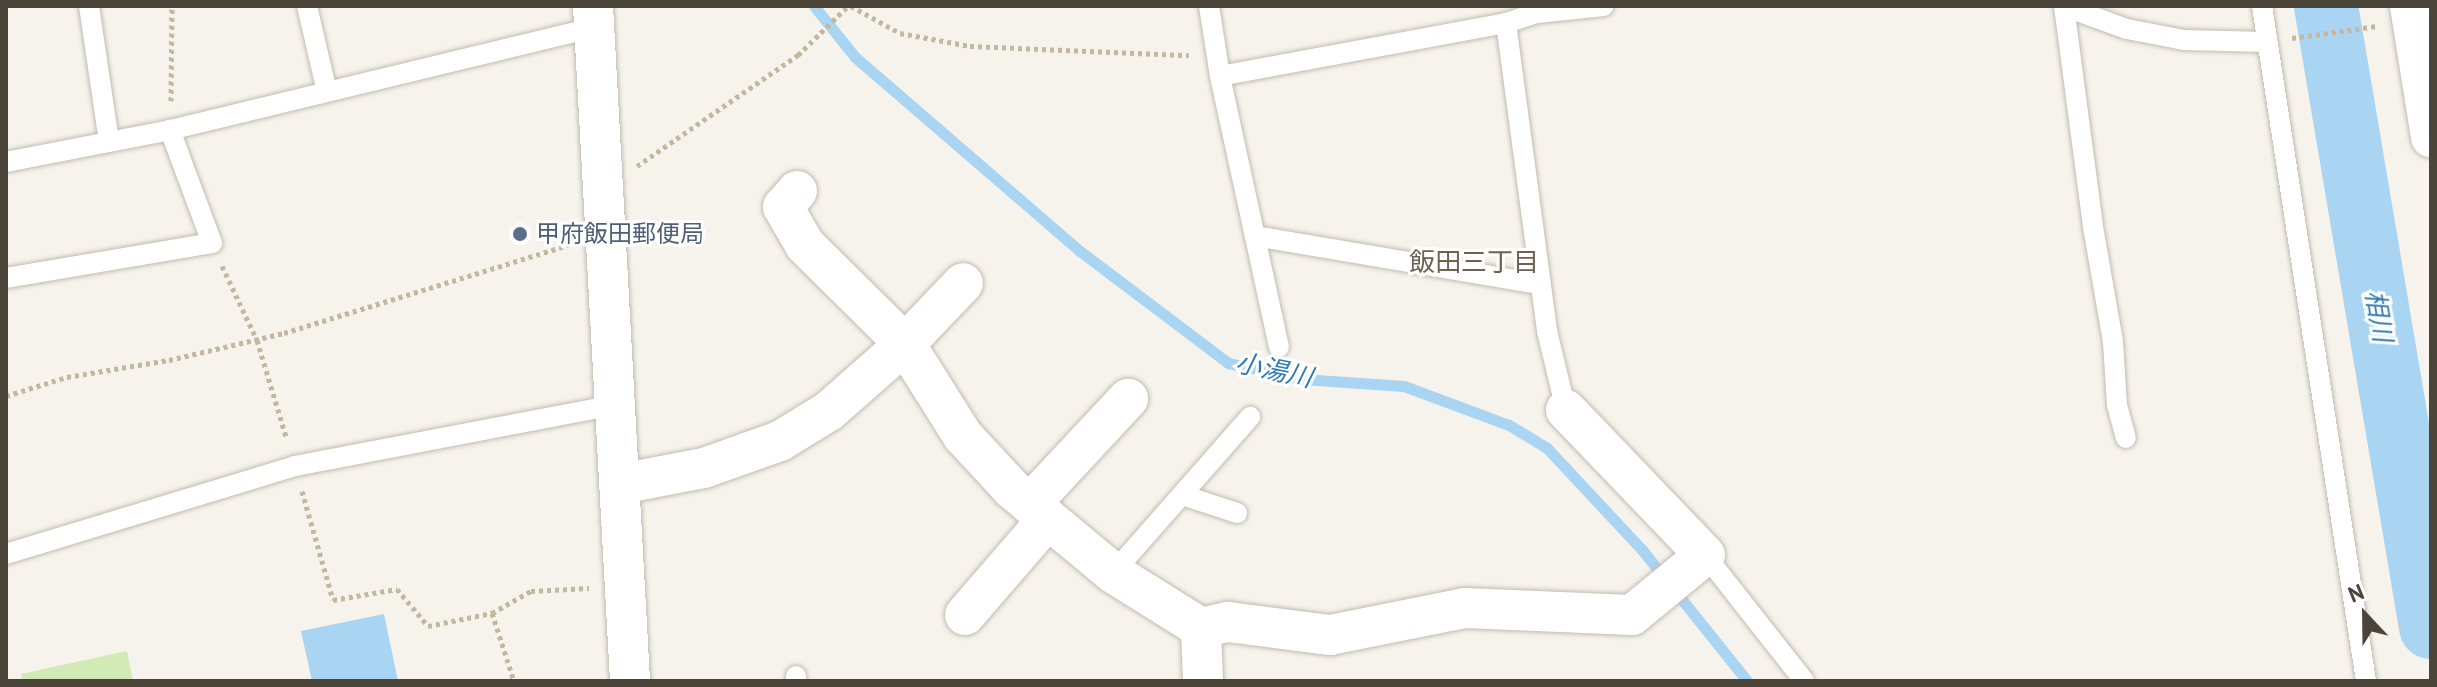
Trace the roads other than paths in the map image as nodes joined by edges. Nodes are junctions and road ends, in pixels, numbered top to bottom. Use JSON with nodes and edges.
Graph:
{"nodes":[{"id":1,"x":89,"y":6,"type":"edge"},
{"id":2,"x":307,"y":6,"type":"edge"},
{"id":3,"x":1209,"y":6,"type":"edge"},
{"id":4,"x":1604,"y":6,"type":"edge"},
{"id":5,"x":2064,"y":6,"type":"edge"},
{"id":6,"x":2262,"y":6,"type":"edge"},
{"id":7,"x":594,"y":17,"type":"edge"},
{"id":8,"x":2418,"y":19,"type":"edge"},
{"id":9,"x":1506,"y":23,"type":"junction"},
{"id":10,"x":2267,"y":42,"type":"junction"},
{"id":11,"x":1219,"y":66,"type":"junction"},
{"id":12,"x":327,"y":92,"type":"junction"},
{"id":13,"x":170,"y":130,"type":"junction"},
{"id":14,"x":2431,"y":137,"type":"edge"},
{"id":15,"x":109,"y":142,"type":"junction"},
{"id":16,"x":6,"y":162,"type":"edge"},
{"id":17,"x":797,"y":191,"type":"dead end"},
{"id":18,"x":1255,"y":236,"type":"junction"},
{"id":19,"x":6,"y":278,"type":"edge"},
{"id":20,"x":963,"y":283,"type":"dead end"},
{"id":21,"x":1540,"y":284,"type":"junction"},
{"id":22,"x":905,"y":344,"type":"junction"},
{"id":23,"x":1279,"y":347,"type":"dead end"},
{"id":24,"x":1128,"y":399,"type":"dead end"},
{"id":25,"x":615,"y":405,"type":"junction"},
{"id":26,"x":1566,"y":410,"type":"joint"},
{"id":27,"x":1250,"y":417,"type":"dead end"},
{"id":28,"x":2126,"y":438,"type":"dead end"},
{"id":29,"x":620,"y":484,"type":"junction"},
{"id":30,"x":1182,"y":495,"type":"junction"},
{"id":31,"x":1039,"y":512,"type":"junction"},
{"id":32,"x":1237,"y":513,"type":"dead end"},
{"id":33,"x":6,"y":554,"type":"edge"},
{"id":34,"x":1699,"y":560,"type":"junction"},
{"id":35,"x":1113,"y":573,"type":"junction"},
{"id":36,"x":965,"y":615,"type":"dead end"},
{"id":37,"x":1201,"y":628,"type":"junction"},
{"id":38,"x":630,"y":681,"type":"edge"},
{"id":39,"x":1203,"y":681,"type":"edge"},
{"id":40,"x":1804,"y":681,"type":"edge"},
{"id":41,"x":2366,"y":681,"type":"edge"}],
"edges":[{"from":1,"to":15,"type":"lane"},
{"from":2,"to":12,"type":"lane"},
{"from":3,"to":11,"type":"lane"},
{"from":4,"to":9,"type":"lane"},
{"from":5,"to":10,"type":"lane"},
{"from":5,"to":28,"type":"lane"},
{"from":6,"to":10,"type":"lane"},
{"from":7,"to":12,"type":"lane"},
{"from":7,"to":25,"type":"street"},
{"from":8,"to":14,"type":"street"},
{"from":9,"to":11,"type":"lane"},
{"from":9,"to":21,"type":"lane"},
{"from":10,"to":41,"type":"lane"},
{"from":11,"to":18,"type":"lane"},
{"from":12,"to":13,"type":"lane"},
{"from":13,"to":15,"type":"lane"},
{"from":13,"to":19,"type":"lane"},
{"from":15,"to":16,"type":"lane"},
{"from":17,"to":22,"type":"street"},
{"from":18,"to":21,"type":"lane"},
{"from":18,"to":23,"type":"lane"},
{"from":20,"to":22,"type":"street"},
{"from":21,"to":26,"type":"lane"},
{"from":22,"to":29,"type":"street"},
{"from":22,"to":31,"type":"street"},
{"from":24,"to":31,"type":"street"},
{"from":25,"to":29,"type":"street"},
{"from":25,"to":33,"type":"lane"},
{"from":26,"to":34,"type":"street"},
{"from":27,"to":30,"type":"lane"},
{"from":29,"to":38,"type":"street"},
{"from":30,"to":32,"type":"lane"},
{"from":30,"to":35,"type":"lane"},
{"from":31,"to":35,"type":"street"},
{"from":31,"to":36,"type":"street"},
{"from":34,"to":37,"type":"street"},
{"from":34,"to":40,"type":"lane"},
{"from":35,"to":37,"type":"street"},
{"from":37,"to":39,"type":"street"}]}
